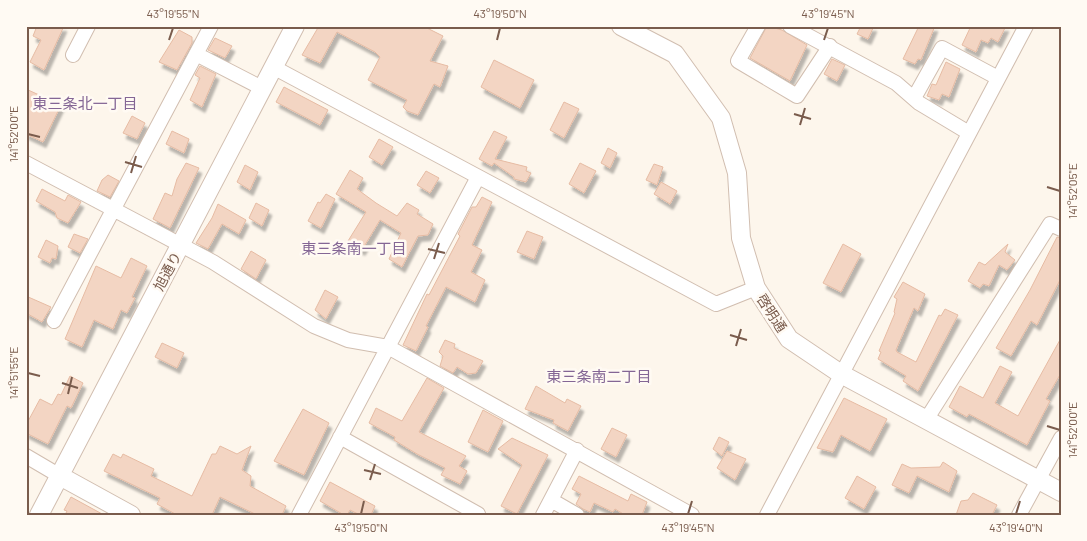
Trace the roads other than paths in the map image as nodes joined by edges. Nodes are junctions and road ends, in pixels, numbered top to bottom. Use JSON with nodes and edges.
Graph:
{"nodes":[{"id":1,"x":88,"y":26,"type":"edge"},
{"id":2,"x":211,"y":26,"type":"edge"},
{"id":3,"x":295,"y":26,"type":"edge"},
{"id":4,"x":621,"y":26,"type":"edge"},
{"id":5,"x":758,"y":26,"type":"edge"},
{"id":6,"x":790,"y":26,"type":"edge"},
{"id":7,"x":1026,"y":26,"type":"edge"},
{"id":8,"x":830,"y":46,"type":"junction"},
{"id":9,"x":196,"y":54,"type":"junction"},
{"id":10,"x":73,"y":55,"type":"dead end"},
{"id":11,"x":273,"y":67,"type":"junction"},
{"id":12,"x":998,"y":78,"type":"junction"},
{"id":13,"x":262,"y":88,"type":"junction"},
{"id":14,"x":914,"y":98,"type":"junction"},
{"id":15,"x":969,"y":133,"type":"junction"},
{"id":16,"x":26,"y":164,"type":"edge"},
{"id":17,"x":478,"y":177,"type":"junction"},
{"id":18,"x":113,"y":210,"type":"junction"},
{"id":19,"x":1061,"y":229,"type":"edge"},
{"id":20,"x":181,"y":244,"type":"junction"},
{"id":21,"x":756,"y":288,"type":"junction"},
{"id":22,"x":54,"y":321,"type":"dead end"},
{"id":23,"x":388,"y":347,"type":"junction"},
{"id":24,"x":841,"y":374,"type":"junction"},
{"id":25,"x":926,"y":420,"type":"junction"},
{"id":26,"x":340,"y":437,"type":"junction"},
{"id":27,"x":1061,"y":438,"type":"edge"},
{"id":28,"x":577,"y":450,"type":"junction"},
{"id":29,"x":26,"y":456,"type":"edge"},
{"id":30,"x":60,"y":476,"type":"junction"},
{"id":31,"x":1038,"y":480,"type":"junction"},
{"id":32,"x":1061,"y":492,"type":"edge"},
{"id":33,"x":550,"y":500,"type":"junction"},
{"id":34,"x":478,"y":514,"type":"edge"},
{"id":35,"x":39,"y":515,"type":"edge"},
{"id":36,"x":131,"y":515,"type":"edge"},
{"id":37,"x":299,"y":515,"type":"edge"},
{"id":38,"x":543,"y":515,"type":"edge"},
{"id":39,"x":577,"y":515,"type":"edge"},
{"id":40,"x":692,"y":515,"type":"edge"},
{"id":41,"x":767,"y":515,"type":"edge"},
{"id":42,"x":1019,"y":515,"type":"edge"}],
"edges":[{"from":1,"to":10,"type":"street"},
{"from":2,"to":9,"type":"street"},
{"from":3,"to":11,"type":"street","name":"旭通り"},
{"from":4,"to":21,"type":"street","name":"啓明通"},
{"from":5,"to":8,"type":"street"},
{"from":6,"to":8,"type":"street"},
{"from":7,"to":12,"type":"street"},
{"from":8,"to":14,"type":"street"},
{"from":9,"to":13,"type":"street"},
{"from":9,"to":18,"type":"street"},
{"from":11,"to":13,"type":"street","name":"旭通り"},
{"from":11,"to":17,"type":"street"},
{"from":12,"to":14,"type":"street"},
{"from":12,"to":15,"type":"street"},
{"from":13,"to":20,"type":"street","name":"旭通り"},
{"from":14,"to":15,"type":"street"},
{"from":15,"to":24,"type":"street"},
{"from":16,"to":18,"type":"street"},
{"from":17,"to":21,"type":"street"},
{"from":17,"to":23,"type":"street"},
{"from":18,"to":20,"type":"street"},
{"from":18,"to":22,"type":"street"},
{"from":19,"to":25,"type":"street"},
{"from":20,"to":23,"type":"street"},
{"from":20,"to":30,"type":"street","name":"旭通り"},
{"from":21,"to":24,"type":"street","name":"啓明通"},
{"from":23,"to":26,"type":"street"},
{"from":23,"to":28,"type":"street"},
{"from":24,"to":25,"type":"street","name":"啓明通"},
{"from":24,"to":41,"type":"street"},
{"from":25,"to":31,"type":"street","name":"啓明通"},
{"from":26,"to":34,"type":"street"},
{"from":26,"to":37,"type":"street"},
{"from":27,"to":31,"type":"street"},
{"from":28,"to":33,"type":"street"},
{"from":28,"to":40,"type":"street"},
{"from":29,"to":30,"type":"street"},
{"from":30,"to":35,"type":"street","name":"旭通り"},
{"from":30,"to":36,"type":"street"},
{"from":31,"to":32,"type":"street","name":"啓明通"},
{"from":31,"to":42,"type":"street"},
{"from":33,"to":38,"type":"street"},
{"from":33,"to":39,"type":"street"}]}
